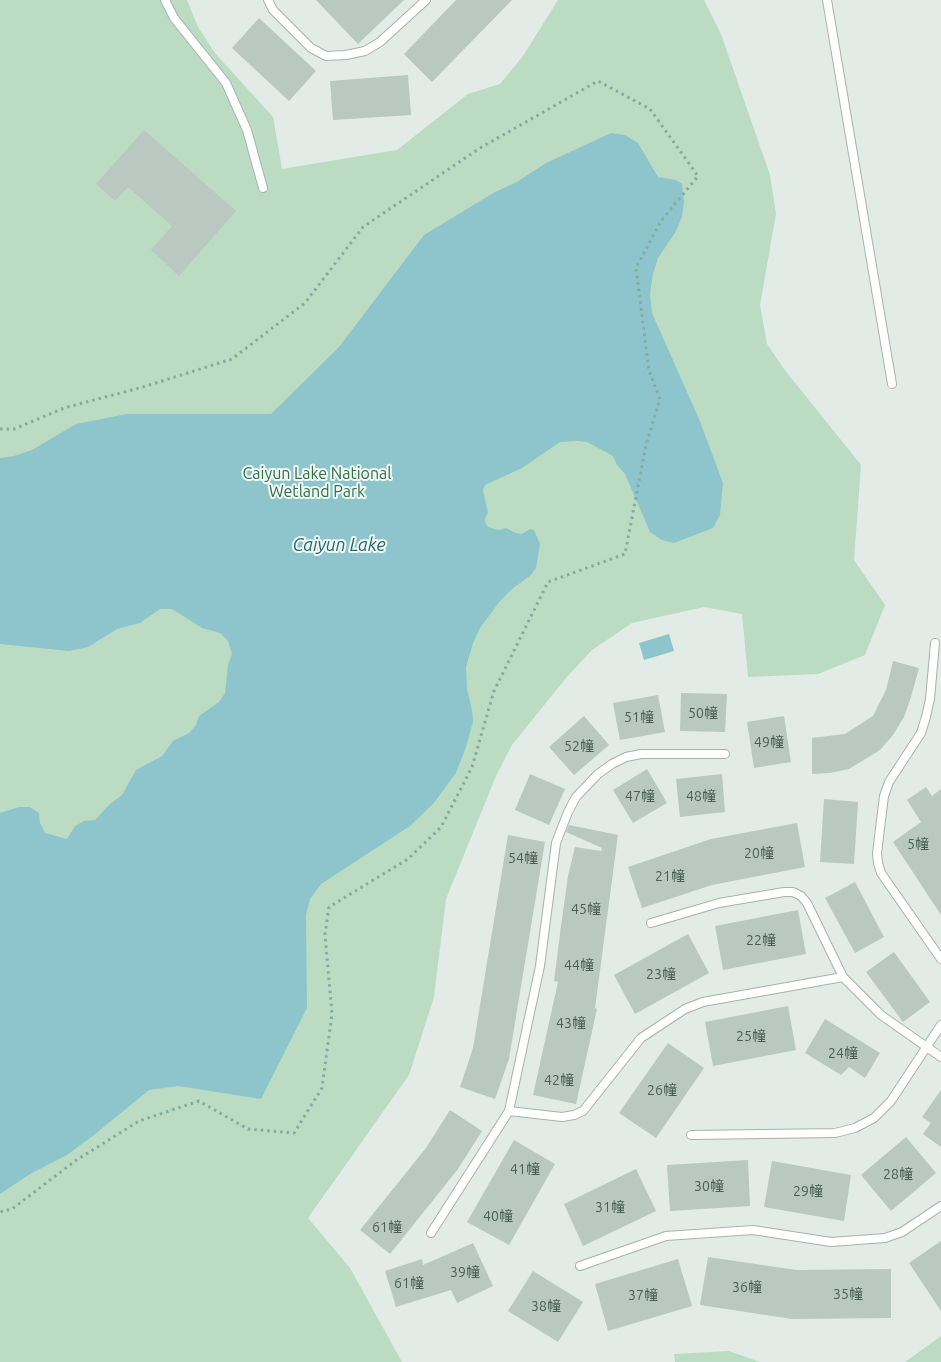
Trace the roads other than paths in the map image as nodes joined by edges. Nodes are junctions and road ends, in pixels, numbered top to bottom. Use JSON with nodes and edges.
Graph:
{"nodes":[{"id":1,"x":165,"y":0,"type":"edge"},
{"id":2,"x":268,"y":0,"type":"edge"},
{"id":3,"x":426,"y":0,"type":"edge"},
{"id":4,"x":827,"y":0,"type":"edge"},
{"id":5,"x":263,"y":188,"type":"dead end"},
{"id":6,"x":892,"y":384,"type":"dead end"},
{"id":7,"x":935,"y":643,"type":"dead end"},
{"id":8,"x":725,"y":754,"type":"dead end"},
{"id":9,"x":651,"y":923,"type":"dead end"},
{"id":10,"x":941,"y":959,"type":"edge"},
{"id":11,"x":843,"y":977,"type":"junction"},
{"id":12,"x":941,"y":1025,"type":"edge"},
{"id":13,"x":928,"y":1048,"type":"junction"},
{"id":14,"x":941,"y":1057,"type":"edge"},
{"id":15,"x":509,"y":1111,"type":"junction"},
{"id":16,"x":691,"y":1135,"type":"dead end"},
{"id":17,"x":941,"y":1206,"type":"edge"},
{"id":18,"x":431,"y":1233,"type":"dead end"},
{"id":19,"x":580,"y":1266,"type":"dead end"}],
"edges":[{"from":1,"to":5,"type":"lane"},
{"from":2,"to":3,"type":"lane"},
{"from":4,"to":6,"type":"lane"},
{"from":7,"to":10,"type":"lane"},
{"from":8,"to":15,"type":"lane"},
{"from":9,"to":11,"type":"lane"},
{"from":11,"to":13,"type":"lane"},
{"from":11,"to":15,"type":"lane"},
{"from":12,"to":13,"type":"lane"},
{"from":13,"to":14,"type":"lane"},
{"from":13,"to":16,"type":"lane"},
{"from":15,"to":18,"type":"lane"},
{"from":17,"to":19,"type":"lane"}]}
